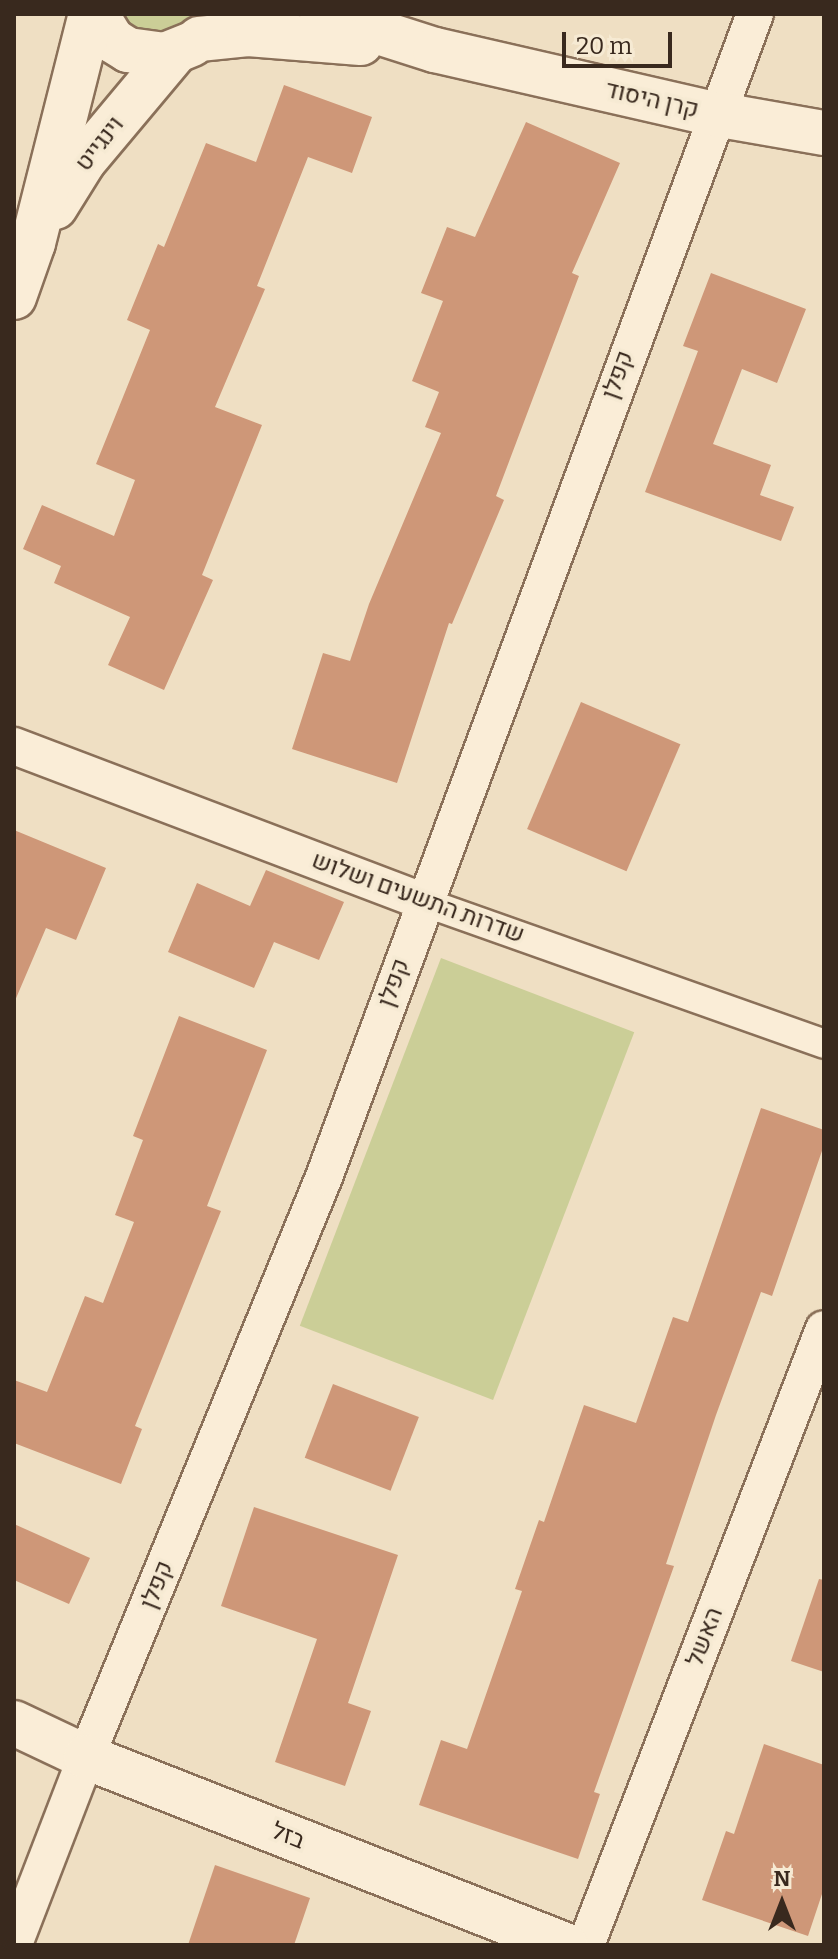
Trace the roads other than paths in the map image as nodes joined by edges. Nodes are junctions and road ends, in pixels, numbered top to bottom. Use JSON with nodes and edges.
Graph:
{"nodes":[{"id":1,"x":94,"y":14,"type":"edge"},
{"id":2,"x":322,"y":14,"type":"edge"},
{"id":3,"x":755,"y":14,"type":"edge"},
{"id":4,"x":196,"y":35,"type":"edge"},
{"id":5,"x":435,"y":50,"type":"junction"},
{"id":6,"x":715,"y":114,"type":"junction"},
{"id":7,"x":824,"y":133,"type":"edge"},
{"id":8,"x":33,"y":243,"type":"junction"},
{"id":9,"x":14,"y":297,"type":"edge"},
{"id":10,"x":14,"y":746,"type":"edge"},
{"id":11,"x":424,"y":902,"type":"junction"},
{"id":12,"x":824,"y":1044,"type":"edge"},
{"id":13,"x":824,"y":1329,"type":"edge"},
{"id":14,"x":14,"y":1723,"type":"edge"},
{"id":15,"x":86,"y":1757,"type":"junction"},
{"id":16,"x":14,"y":1944,"type":"edge"},
{"id":17,"x":565,"y":1945,"type":"edge"},
{"id":18,"x":586,"y":1945,"type":"edge"}],
"edges":[{"from":1,"to":4,"type":"street","name":"קרן היסוד"},
{"from":1,"to":8,"type":"street","name":"וינגייט"},
{"from":2,"to":5,"type":"street","name":"קרן היסוד"},
{"from":3,"to":6,"type":"street","name":"קפלן"},
{"from":4,"to":5,"type":"street","name":"קרן היסוד"},
{"from":4,"to":8,"type":"street","name":"וינגייט"},
{"from":5,"to":6,"type":"street","name":"קרן היסוד"},
{"from":6,"to":7,"type":"street","name":"קרן היסוד"},
{"from":6,"to":11,"type":"street","name":"קפלן"},
{"from":8,"to":9,"type":"street","name":"וינגייט"},
{"from":10,"to":11,"type":"street","name":"שדרות התשעים ושלוש"},
{"from":11,"to":12,"type":"street","name":"שדרות התשעים ושלוש"},
{"from":11,"to":15,"type":"street","name":"קפלן"},
{"from":13,"to":18,"type":"street","name":"האשל"},
{"from":14,"to":15,"type":"street","name":"בזל"},
{"from":15,"to":16,"type":"street","name":"קפלן"},
{"from":15,"to":17,"type":"street","name":"בזל"}]}
